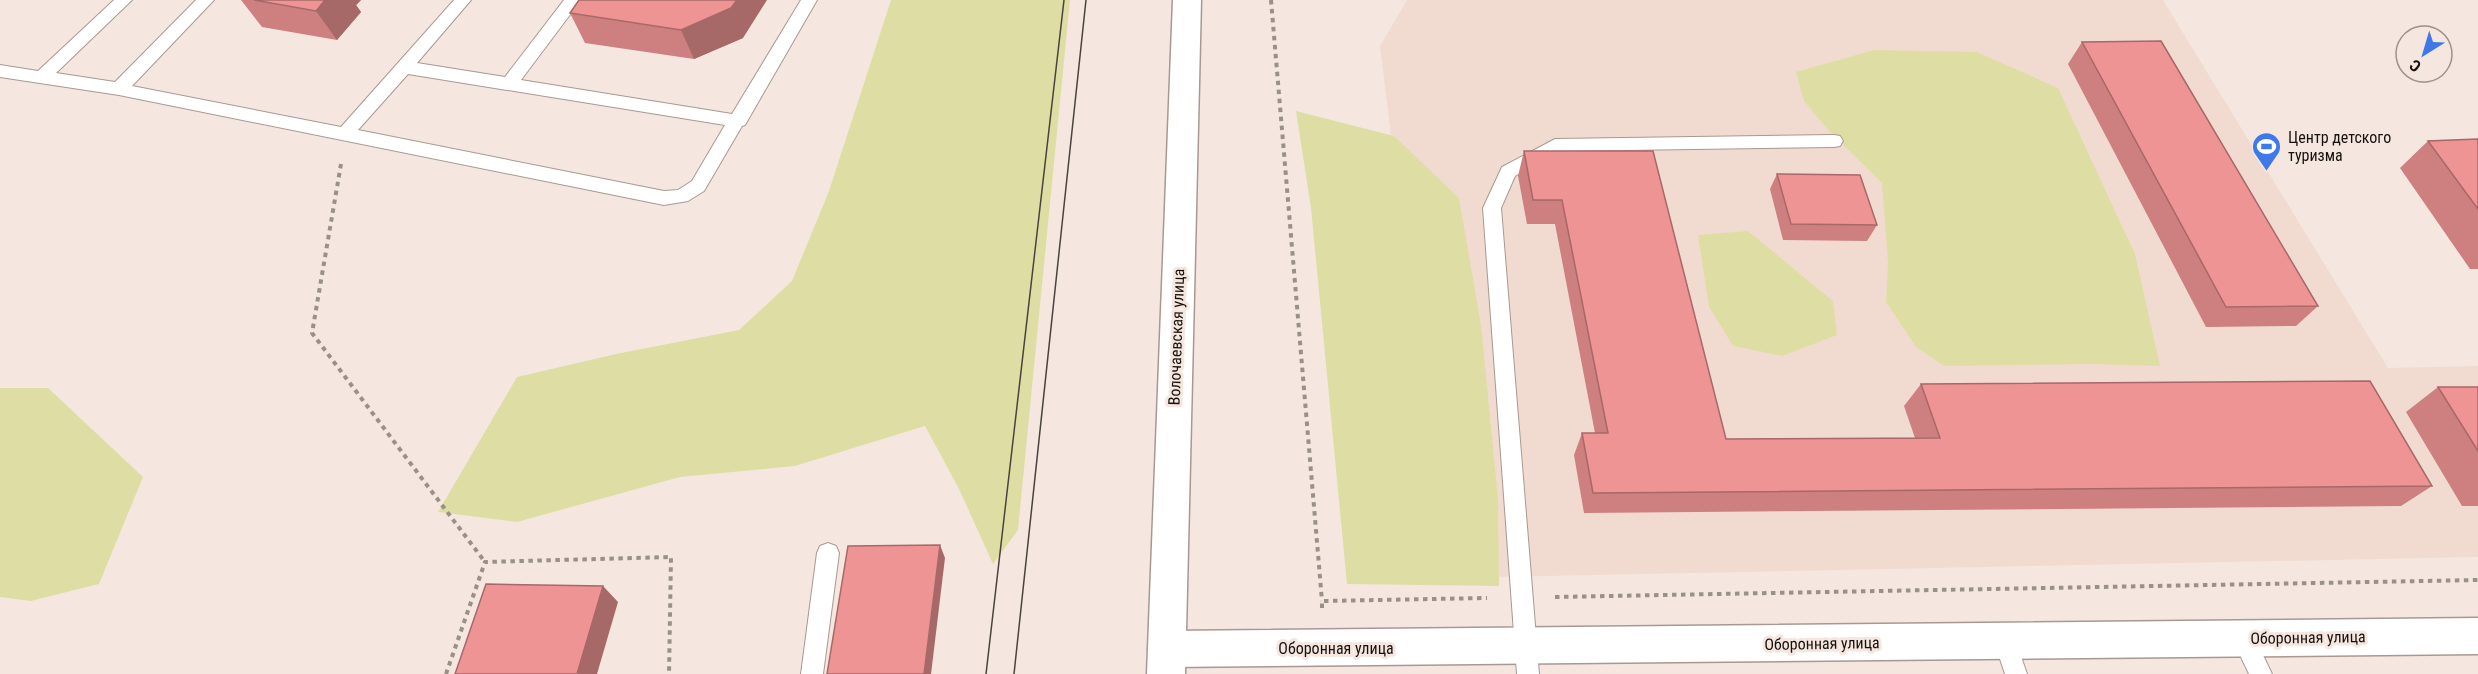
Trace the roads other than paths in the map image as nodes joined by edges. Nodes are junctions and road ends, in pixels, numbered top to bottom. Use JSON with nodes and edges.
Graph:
{"nodes":[{"id":1,"x":124,"y":0,"type":"edge"},
{"id":2,"x":206,"y":0,"type":"edge"},
{"id":3,"x":463,"y":0,"type":"edge"},
{"id":4,"x":573,"y":0,"type":"edge"},
{"id":5,"x":809,"y":0,"type":"edge"},
{"id":6,"x":1186,"y":0,"type":"edge"},
{"id":7,"x":404,"y":67,"type":"junction"},
{"id":8,"x":0,"y":71,"type":"edge"},
{"id":9,"x":42,"y":78,"type":"junction"},
{"id":10,"x":509,"y":84,"type":"junction"},
{"id":11,"x":119,"y":89,"type":"junction"},
{"id":12,"x":739,"y":122,"type":"junction"},
{"id":13,"x":346,"y":134,"type":"junction"},
{"id":14,"x":1834,"y":141,"type":"dead end"},
{"id":15,"x":828,"y":553,"type":"dead end"},
{"id":16,"x":2478,"y":636,"type":"edge"},
{"id":17,"x":2243,"y":638,"type":"junction"},
{"id":18,"x":2010,"y":658,"type":"edge"},
{"id":19,"x":1526,"y":660,"type":"edge"},
{"id":20,"x":1166,"y":662,"type":"edge"},
{"id":21,"x":812,"y":674,"type":"edge"},
{"id":22,"x":2261,"y":674,"type":"edge"}],
"edges":[{"from":1,"to":9,"type":"lane"},
{"from":2,"to":11,"type":"lane"},
{"from":3,"to":7,"type":"lane"},
{"from":4,"to":10,"type":"lane"},
{"from":5,"to":12,"type":"lane"},
{"from":6,"to":20,"type":"street","name":"Волочаевская улица"},
{"from":7,"to":10,"type":"lane"},
{"from":7,"to":13,"type":"lane"},
{"from":8,"to":9,"type":"lane"},
{"from":9,"to":11,"type":"lane"},
{"from":10,"to":12,"type":"lane"},
{"from":11,"to":13,"type":"lane"},
{"from":12,"to":13,"type":"lane"},
{"from":14,"to":19,"type":"lane"},
{"from":15,"to":21,"type":"lane"},
{"from":16,"to":17,"type":"street","name":"Оборонная улица"},
{"from":17,"to":18,"type":"street","name":"Оборонная улица"},
{"from":17,"to":22,"type":"lane"},
{"from":18,"to":19,"type":"street","name":"Оборонная улица"},
{"from":19,"to":20,"type":"street","name":"Оборонная улица"}]}
